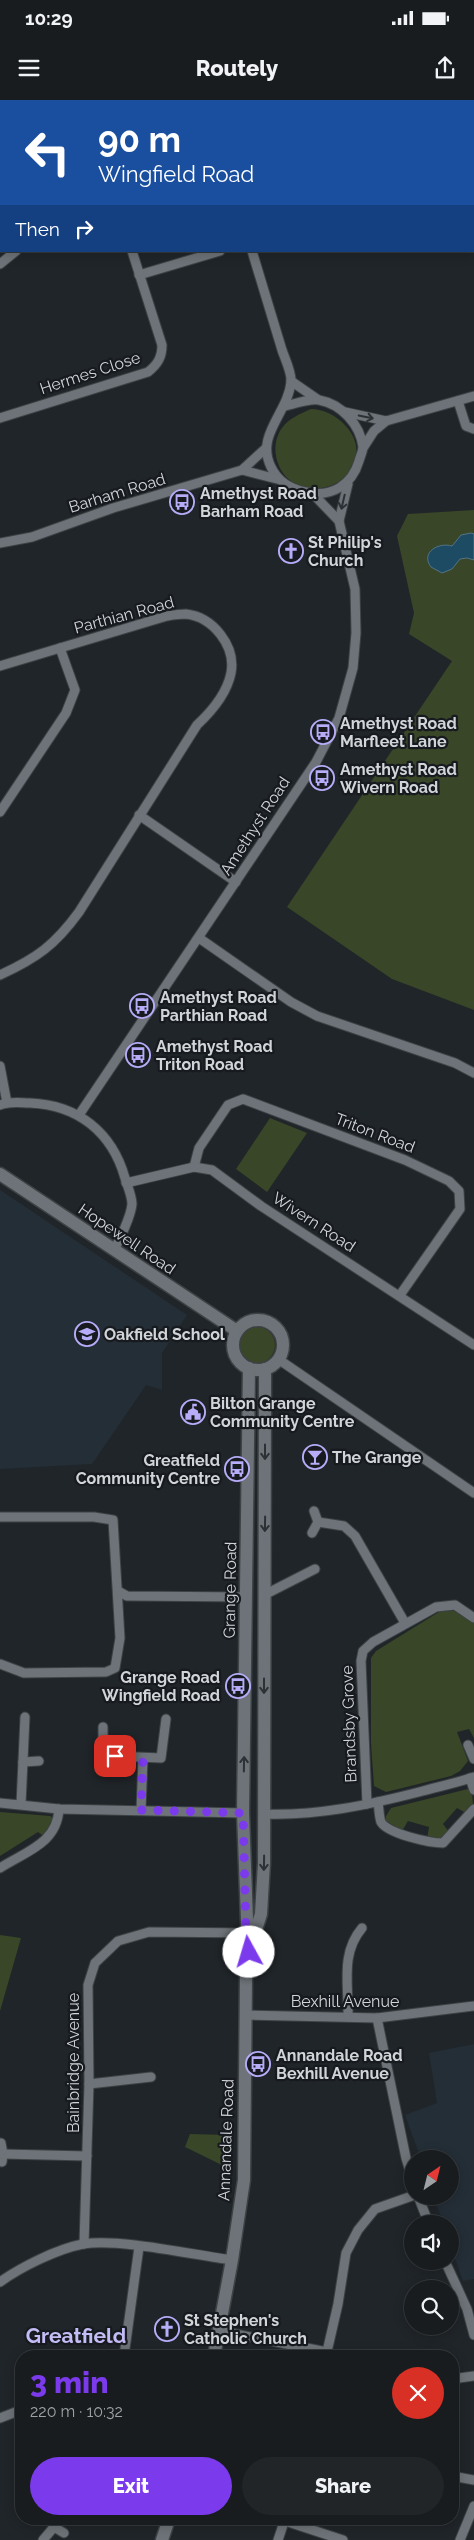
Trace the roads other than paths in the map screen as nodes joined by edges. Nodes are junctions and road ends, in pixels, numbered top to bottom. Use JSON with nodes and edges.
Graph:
{"nodes":[{"id":1,"x":15,"y":252,"type":"edge"},
{"id":2,"x":132,"y":252,"type":"edge"},
{"id":3,"x":217,"y":252,"type":"edge"},
{"id":4,"x":252,"y":252,"type":"edge"},
{"id":5,"x":0,"y":264,"type":"edge"},
{"id":6,"x":139,"y":275,"type":"junction"},
{"id":7,"x":291,"y":381,"type":"junction"},
{"id":8,"x":474,"y":396,"type":"edge"},
{"id":9,"x":317,"y":399,"type":"junction"},
{"id":10,"x":458,"y":401,"type":"junction"},
{"id":11,"x":285,"y":406,"type":"junction"},
{"id":12,"x":345,"y":412,"type":"junction"},
{"id":13,"x":0,"y":418,"type":"edge"},
{"id":14,"x":386,"y":421,"type":"junction"},
{"id":15,"x":474,"y":429,"type":"edge"},
{"id":16,"x":266,"y":448,"type":"junction"},
{"id":17,"x":363,"y":448,"type":"junction"},
{"id":18,"x":242,"y":470,"type":"junction"},
{"id":19,"x":277,"y":480,"type":"junction"},
{"id":20,"x":348,"y":484,"type":"junction"},
{"id":21,"x":313,"y":494,"type":"junction"},
{"id":22,"x":339,"y":521,"type":"junction"},
{"id":23,"x":0,"y":543,"type":"edge"},
{"id":24,"x":60,"y":648,"type":"junction"},
{"id":25,"x":0,"y":666,"type":"edge"},
{"id":26,"x":0,"y":812,"type":"edge"},
{"id":27,"x":139,"y":815,"type":"junction"},
{"id":28,"x":236,"y":882,"type":"junction"},
{"id":29,"x":199,"y":938,"type":"junction"},
{"id":30,"x":0,"y":975,"type":"edge"},
{"id":31,"x":0,"y":1066,"type":"edge"},
{"id":32,"x":474,"y":1073,"type":"edge"},
{"id":33,"x":3,"y":1104,"type":"edge"},
{"id":34,"x":79,"y":1115,"type":"junction"},
{"id":35,"x":194,"y":1166,"type":"junction"},
{"id":36,"x":0,"y":1174,"type":"edge"},
{"id":37,"x":126,"y":1183,"type":"junction"},
{"id":38,"x":114,"y":1250,"type":"junction"},
{"id":39,"x":400,"y":1295,"type":"junction"},
{"id":40,"x":237,"y":1331,"type":"junction"},
{"id":41,"x":474,"y":1346,"type":"edge"},
{"id":42,"x":278,"y":1359,"type":"junction"},
{"id":43,"x":249,"y":1368,"type":"junction"},
{"id":44,"x":265,"y":1369,"type":"junction"},
{"id":45,"x":474,"y":1493,"type":"edge"},
{"id":46,"x":314,"y":1511,"type":"dead end"},
{"id":47,"x":0,"y":1517,"type":"edge"},
{"id":48,"x":318,"y":1522,"type":"junction"},
{"id":49,"x":312,"y":1533,"type":"dead end"},
{"id":50,"x":316,"y":1569,"type":"dead end"},
{"id":51,"x":118,"y":1591,"type":"junction"},
{"id":52,"x":264,"y":1595,"type":"junction"},
{"id":53,"x":246,"y":1596,"type":"junction"},
{"id":54,"x":474,"y":1618,"type":"edge"},
{"id":55,"x":405,"y":1623,"type":"junction"},
{"id":56,"x":0,"y":1664,"type":"edge"},
{"id":57,"x":25,"y":1718,"type":"dead end"},
{"id":58,"x":166,"y":1718,"type":"dead end"},
{"id":59,"x":103,"y":1727,"type":"dead end"},
{"id":60,"x":468,"y":1745,"type":"dead end"},
{"id":61,"x":143,"y":1758,"type":"junction"},
{"id":62,"x":474,"y":1759,"type":"edge"},
{"id":63,"x":40,"y":1761,"type":"dead end"},
{"id":64,"x":23,"y":1762,"type":"junction"},
{"id":65,"x":472,"y":1778,"type":"edge"},
{"id":66,"x":474,"y":1790,"type":"edge"},
{"id":67,"x":378,"y":1802,"type":"junction"},
{"id":68,"x":0,"y":1804,"type":"edge"},
{"id":69,"x":21,"y":1804,"type":"junction"},
{"id":70,"x":367,"y":1804,"type":"junction"},
{"id":71,"x":59,"y":1809,"type":"junction"},
{"id":72,"x":474,"y":1809,"type":"edge"},
{"id":73,"x":141,"y":1810,"type":"junction"},
{"id":74,"x":243,"y":1813,"type":"junction"},
{"id":75,"x":264,"y":1814,"type":"junction"},
{"id":76,"x":0,"y":1868,"type":"edge"},
{"id":77,"x":362,"y":1928,"type":"dead end"},
{"id":78,"x":250,"y":1933,"type":"junction"},
{"id":79,"x":474,"y":2006,"type":"edge"},
{"id":80,"x":246,"y":2015,"type":"junction"},
{"id":81,"x":348,"y":2017,"type":"junction"},
{"id":82,"x":377,"y":2018,"type":"junction"},
{"id":83,"x":151,"y":2077,"type":"dead end"},
{"id":84,"x":89,"y":2084,"type":"junction"},
{"id":85,"x":1,"y":2143,"type":"edge"},
{"id":86,"x":404,"y":2150,"type":"edge"},
{"id":87,"x":87,"y":2156,"type":"junction"},
{"id":88,"x":404,"y":2199,"type":"edge"},
{"id":89,"x":84,"y":2244,"type":"junction"},
{"id":90,"x":139,"y":2247,"type":"junction"},
{"id":91,"x":232,"y":2260,"type":"junction"},
{"id":92,"x":449,"y":2270,"type":"edge"},
{"id":93,"x":0,"y":2282,"type":"edge"},
{"id":94,"x":220,"y":2331,"type":"junction"},
{"id":95,"x":474,"y":2335,"type":"edge"},
{"id":96,"x":125,"y":2350,"type":"edge"},
{"id":97,"x":215,"y":2350,"type":"edge"},
{"id":98,"x":308,"y":2350,"type":"edge"},
{"id":99,"x":327,"y":2350,"type":"edge"},
{"id":100,"x":474,"y":2376,"type":"edge"},
{"id":101,"x":459,"y":2377,"type":"edge"},
{"id":102,"x":15,"y":2412,"type":"edge"},
{"id":103,"x":0,"y":2418,"type":"edge"},
{"id":104,"x":459,"y":2477,"type":"edge"},
{"id":105,"x":474,"y":2480,"type":"edge"},
{"id":106,"x":474,"y":2506,"type":"edge"},
{"id":107,"x":167,"y":2525,"type":"edge"},
{"id":108,"x":283,"y":2525,"type":"edge"},
{"id":109,"x":300,"y":2525,"type":"edge"},
{"id":110,"x":64,"y":2533,"type":"dead end"},
{"id":111,"x":42,"y":2540,"type":"edge"},
{"id":112,"x":162,"y":2540,"type":"edge"},
{"id":113,"x":278,"y":2540,"type":"edge"},
{"id":114,"x":343,"y":2540,"type":"edge"},
{"id":115,"x":460,"y":2540,"type":"edge"}],
"edges":[{"from":1,"to":5,"type":"street"},
{"from":2,"to":6,"type":"street","name":"Hermes Close"},
{"from":3,"to":6,"type":"street"},
{"from":4,"to":7,"type":"street"},
{"from":6,"to":13,"type":"street","name":"Hermes Close"},
{"from":7,"to":9,"type":"street"},
{"from":7,"to":11,"type":"street"},
{"from":8,"to":10,"type":"street"},
{"from":9,"to":11,"type":"street"},
{"from":9,"to":12,"type":"street"},
{"from":10,"to":14,"type":"street"},
{"from":10,"to":15,"type":"street"},
{"from":11,"to":16,"type":"street"},
{"from":12,"to":14,"type":"street","one_way":true},
{"from":12,"to":17,"type":"street"},
{"from":14,"to":17,"type":"street"},
{"from":16,"to":18,"type":"street","name":"Barham Road"},
{"from":16,"to":19,"type":"street"},
{"from":17,"to":20,"type":"street"},
{"from":18,"to":19,"type":"street"},
{"from":18,"to":23,"type":"street","name":"Barham Road"},
{"from":19,"to":21,"type":"street"},
{"from":20,"to":21,"type":"street"},
{"from":20,"to":22,"type":"street","name":"Amethyst Road","one_way":true},
{"from":21,"to":22,"type":"street"},
{"from":22,"to":28,"type":"street","name":"Amethyst Road"},
{"from":24,"to":25,"type":"street","name":"Parthian Road"},
{"from":24,"to":26,"type":"street"},
{"from":24,"to":27,"type":"street","name":"Parthian Road"},
{"from":27,"to":28,"type":"street"},
{"from":27,"to":30,"type":"street","name":"Parthian Road"},
{"from":28,"to":29,"type":"street","name":"Amethyst Road"},
{"from":29,"to":32,"type":"street"},
{"from":29,"to":34,"type":"street","name":"Amethyst Road"},
{"from":31,"to":33,"type":"street"},
{"from":33,"to":34,"type":"street"},
{"from":34,"to":37,"type":"street"},
{"from":35,"to":37,"type":"street"},
{"from":35,"to":39,"type":"street","name":"Wivern Road"},
{"from":35,"to":39,"type":"street","name":"Triton Road"},
{"from":36,"to":38,"type":"street","name":"Hopewell Road"},
{"from":37,"to":38,"type":"street"},
{"from":38,"to":40,"type":"street","name":"Hopewell Road"},
{"from":39,"to":41,"type":"street","name":"Wivern Road"},
{"from":40,"to":42,"type":"street"},
{"from":40,"to":43,"type":"street"},
{"from":42,"to":44,"type":"street"},
{"from":42,"to":45,"type":"street"},
{"from":43,"to":44,"type":"street"},
{"from":43,"to":53,"type":"street","name":"Grange Road"},
{"from":44,"to":52,"type":"street","name":"Grange Road","one_way":true},
{"from":46,"to":48,"type":"street"},
{"from":47,"to":51,"type":"street"},
{"from":48,"to":49,"type":"street"},
{"from":48,"to":55,"type":"street"},
{"from":50,"to":52,"type":"street","name":"Grange Road"},
{"from":51,"to":53,"type":"street"},
{"from":51,"to":56,"type":"street"},
{"from":52,"to":53,"type":"street"},
{"from":52,"to":75,"type":"street","name":"Grange Road","one_way":true},
{"from":74,"to":53,"type":"street","name":"Grange Road","one_way":true},
{"from":54,"to":55,"type":"street","name":"Brandsby Grove"},
{"from":55,"to":70,"type":"street","name":"Brandsby Grove"},
{"from":57,"to":64,"type":"street"},
{"from":58,"to":61,"type":"street"},
{"from":59,"to":61,"type":"street"},
{"from":60,"to":62,"type":"street"},
{"from":61,"to":73,"type":"street"},
{"from":63,"to":64,"type":"street"},
{"from":64,"to":69,"type":"street"},
{"from":65,"to":66,"type":"street"},
{"from":65,"to":67,"type":"street"},
{"from":67,"to":70,"type":"street"},
{"from":67,"to":72,"type":"street"},
{"from":68,"to":69,"type":"street"},
{"from":69,"to":71,"type":"street"},
{"from":70,"to":75,"type":"street"},
{"from":71,"to":73,"type":"street"},
{"from":71,"to":76,"type":"street"},
{"from":73,"to":74,"type":"street"},
{"from":74,"to":78,"type":"street","name":"Annandale Road"},
{"from":75,"to":78,"type":"street","name":"Annandale Road","one_way":true},
{"from":77,"to":81,"type":"street"},
{"from":78,"to":80,"type":"street","name":"Annandale Road"},
{"from":78,"to":84,"type":"street","name":"Bainbridge Avenue"},
{"from":79,"to":82,"type":"street","name":"Bexhill Avenue"},
{"from":80,"to":81,"type":"street","name":"Bexhill Avenue"},
{"from":80,"to":91,"type":"street","name":"Annandale Road"},
{"from":81,"to":82,"type":"street","name":"Bexhill Avenue"},
{"from":82,"to":86,"type":"street"},
{"from":83,"to":84,"type":"street"},
{"from":84,"to":87,"type":"street","name":"Bainbridge Avenue"},
{"from":85,"to":87,"type":"street"},
{"from":87,"to":89,"type":"street","name":"Bainbridge Avenue"},
{"from":88,"to":99,"type":"street"},
{"from":89,"to":90,"type":"street"},
{"from":89,"to":93,"type":"street"},
{"from":90,"to":91,"type":"street"},
{"from":90,"to":96,"type":"street"},
{"from":91,"to":94,"type":"street","name":"Annandale Road"},
{"from":92,"to":95,"type":"street"},
{"from":94,"to":97,"type":"street","name":"Annandale Road"},
{"from":94,"to":98,"type":"street"},
{"from":100,"to":101,"type":"street"},
{"from":102,"to":103,"type":"street"},
{"from":104,"to":105,"type":"street"},
{"from":106,"to":115,"type":"street"},
{"from":107,"to":112,"type":"street"},
{"from":108,"to":113,"type":"street"},
{"from":109,"to":114,"type":"street"},
{"from":110,"to":111,"type":"street"}]}
